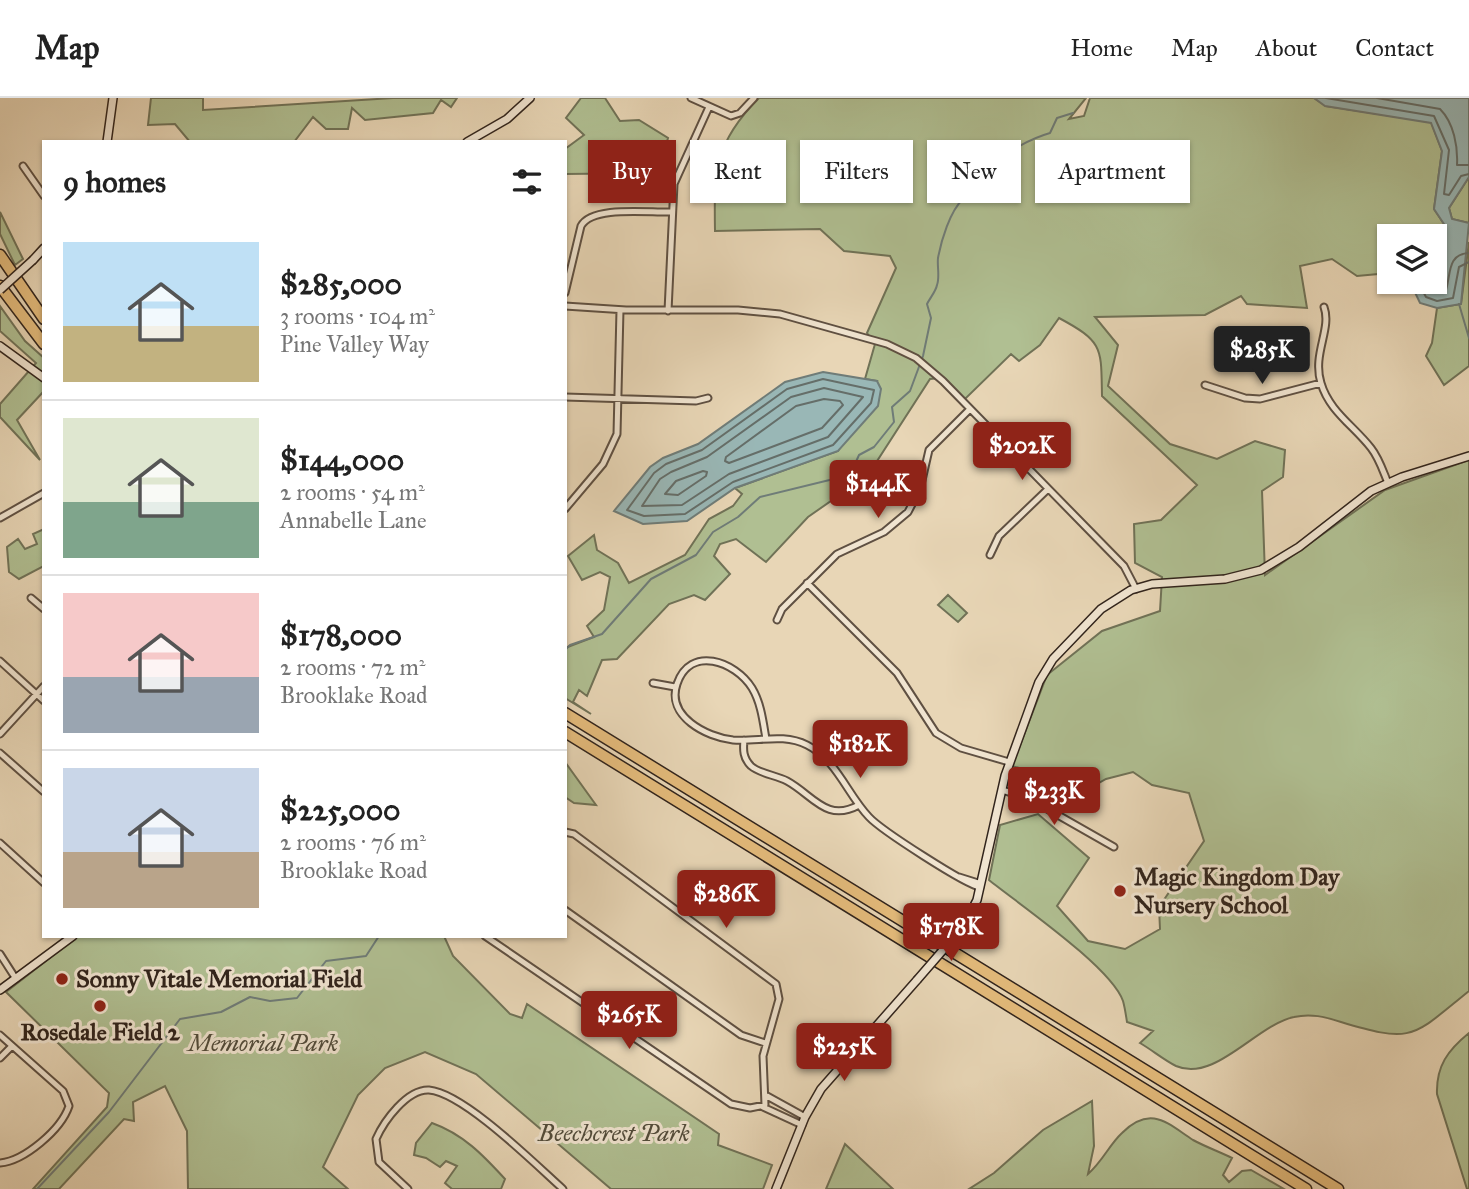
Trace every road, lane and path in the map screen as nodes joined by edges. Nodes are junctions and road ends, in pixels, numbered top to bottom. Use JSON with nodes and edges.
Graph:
{"nodes":[{"id":1,"x":113,"y":98,"type":"edge"},
{"id":2,"x":530,"y":98,"type":"edge"},
{"id":3,"x":691,"y":98,"type":"edge"},
{"id":4,"x":754,"y":98,"type":"edge"},
{"id":5,"x":709,"y":107,"type":"junction"},
{"id":6,"x":107,"y":140,"type":"edge"},
{"id":7,"x":470,"y":140,"type":"edge"},
{"id":8,"x":23,"y":166,"type":"dead end"},
{"id":9,"x":42,"y":193,"type":"edge"},
{"id":10,"x":673,"y":212,"type":"junction"},
{"id":11,"x":42,"y":250,"type":"edge"},
{"id":12,"x":0,"y":255,"type":"edge"},
{"id":13,"x":567,"y":284,"type":"edge"},
{"id":14,"x":0,"y":288,"type":"edge"},
{"id":15,"x":567,"y":306,"type":"edge"},
{"id":16,"x":1324,"y":307,"type":"dead end"},
{"id":17,"x":620,"y":310,"type":"junction"},
{"id":18,"x":668,"y":311,"type":"junction"},
{"id":19,"x":42,"y":316,"type":"edge"},
{"id":20,"x":42,"y":341,"type":"edge"},
{"id":21,"x":0,"y":346,"type":"edge"},
{"id":22,"x":42,"y":376,"type":"edge"},
{"id":23,"x":1321,"y":383,"type":"junction"},
{"id":24,"x":1205,"y":385,"type":"dead end"},
{"id":25,"x":567,"y":397,"type":"edge"},
{"id":26,"x":708,"y":398,"type":"dead end"},
{"id":27,"x":619,"y":400,"type":"junction"},
{"id":28,"x":970,"y":409,"type":"junction"},
{"id":29,"x":1469,"y":456,"type":"edge"},
{"id":30,"x":1388,"y":483,"type":"junction"},
{"id":31,"x":1048,"y":489,"type":"junction"},
{"id":32,"x":42,"y":494,"type":"edge"},
{"id":33,"x":567,"y":507,"type":"edge"},
{"id":34,"x":0,"y":518,"type":"edge"},
{"id":35,"x":990,"y":555,"type":"dead end"},
{"id":36,"x":807,"y":583,"type":"junction"},
{"id":37,"x":1136,"y":589,"type":"junction"},
{"id":38,"x":31,"y":598,"type":"dead end"},
{"id":39,"x":42,"y":607,"type":"edge"},
{"id":40,"x":777,"y":620,"type":"dead end"},
{"id":41,"x":0,"y":662,"type":"edge"},
{"id":42,"x":653,"y":683,"type":"dead end"},
{"id":43,"x":676,"y":687,"type":"junction"},
{"id":44,"x":42,"y":688,"type":"edge"},
{"id":45,"x":36,"y":694,"type":"junction"},
{"id":46,"x":42,"y":699,"type":"edge"},
{"id":47,"x":567,"y":714,"type":"edge"},
{"id":48,"x":567,"y":733,"type":"edge"},
{"id":49,"x":0,"y":734,"type":"edge"},
{"id":50,"x":766,"y":739,"type":"junction"},
{"id":51,"x":744,"y":740,"type":"junction"},
{"id":52,"x":0,"y":752,"type":"edge"},
{"id":53,"x":1009,"y":762,"type":"junction"},
{"id":54,"x":42,"y":790,"type":"edge"},
{"id":55,"x":1002,"y":790,"type":"junction"},
{"id":56,"x":859,"y":805,"type":"junction"},
{"id":57,"x":567,"y":832,"type":"edge"},
{"id":58,"x":0,"y":843,"type":"edge"},
{"id":59,"x":1114,"y":847,"type":"dead end"},
{"id":60,"x":42,"y":881,"type":"edge"},
{"id":61,"x":980,"y":887,"type":"junction"},
{"id":62,"x":567,"y":912,"type":"edge"},
{"id":63,"x":70,"y":938,"type":"edge"},
{"id":64,"x":488,"y":938,"type":"edge"},
{"id":65,"x":0,"y":954,"type":"edge"},
{"id":66,"x":16,"y":979,"type":"junction"},
{"id":67,"x":0,"y":989,"type":"edge"},
{"id":68,"x":0,"y":1035,"type":"edge"},
{"id":69,"x":765,"y":1043,"type":"junction"},
{"id":70,"x":12,"y":1046,"type":"junction"},
{"id":71,"x":0,"y":1058,"type":"edge"},
{"id":72,"x":767,"y":1096,"type":"junction"},
{"id":73,"x":763,"y":1107,"type":"junction"},
{"id":74,"x":803,"y":1121,"type":"junction"},
{"id":75,"x":0,"y":1163,"type":"edge"},
{"id":76,"x":408,"y":1189,"type":"edge"},
{"id":77,"x":563,"y":1189,"type":"edge"},
{"id":78,"x":776,"y":1189,"type":"edge"},
{"id":79,"x":1307,"y":1189,"type":"edge"},
{"id":80,"x":1338,"y":1189,"type":"edge"}],
"edges":[{"from":1,"to":6,"type":"street"},
{"from":2,"to":7,"type":"street"},
{"from":3,"to":5,"type":"street"},
{"from":4,"to":5,"type":"street"},
{"from":5,"to":10,"type":"street"},
{"from":8,"to":9,"type":"street"},
{"from":10,"to":13,"type":"street"},
{"from":10,"to":18,"type":"street"},
{"from":11,"to":14,"type":"street","bridge":true},
{"from":12,"to":19,"type":"highway"},
{"from":14,"to":20,"type":"highway"},
{"from":15,"to":17,"type":"street"},
{"from":16,"to":23,"type":"street"},
{"from":17,"to":18,"type":"street"},
{"from":17,"to":27,"type":"street"},
{"from":18,"to":28,"type":"street"},
{"from":21,"to":22,"type":"street"},
{"from":23,"to":24,"type":"street"},
{"from":23,"to":30,"type":"street"},
{"from":25,"to":27,"type":"street"},
{"from":26,"to":27,"type":"street"},
{"from":27,"to":33,"type":"street"},
{"from":28,"to":31,"type":"street"},
{"from":28,"to":36,"type":"street"},
{"from":29,"to":30,"type":"street"},
{"from":30,"to":37,"type":"street"},
{"from":31,"to":35,"type":"street"},
{"from":31,"to":37,"type":"street"},
{"from":32,"to":34,"type":"street"},
{"from":36,"to":40,"type":"street"},
{"from":36,"to":53,"type":"street"},
{"from":37,"to":53,"type":"street"},
{"from":38,"to":39,"type":"street"},
{"from":41,"to":45,"type":"street"},
{"from":42,"to":43,"type":"street"},
{"from":43,"to":50,"type":"street"},
{"from":43,"to":51,"type":"street"},
{"from":44,"to":45,"type":"street"},
{"from":45,"to":46,"type":"street"},
{"from":45,"to":49,"type":"street"},
{"from":47,"to":80,"type":"highway"},
{"from":48,"to":79,"type":"highway"},
{"from":50,"to":51,"type":"street"},
{"from":50,"to":56,"type":"street"},
{"from":51,"to":56,"type":"street"},
{"from":52,"to":54,"type":"street"},
{"from":53,"to":55,"type":"street"},
{"from":55,"to":59,"type":"street"},
{"from":55,"to":61,"type":"street"},
{"from":56,"to":61,"type":"street"},
{"from":57,"to":69,"type":"street"},
{"from":58,"to":60,"type":"street"},
{"from":61,"to":74,"type":"street","bridge":true},
{"from":62,"to":69,"type":"street"},
{"from":63,"to":66,"type":"street"},
{"from":64,"to":73,"type":"street"},
{"from":65,"to":66,"type":"street"},
{"from":66,"to":67,"type":"street"},
{"from":68,"to":70,"type":"street"},
{"from":69,"to":72,"type":"street"},
{"from":70,"to":71,"type":"street"},
{"from":70,"to":75,"type":"street"},
{"from":72,"to":73,"type":"street"},
{"from":72,"to":74,"type":"street"},
{"from":73,"to":74,"type":"street"},
{"from":74,"to":78,"type":"street"},
{"from":76,"to":77,"type":"street"}]}
